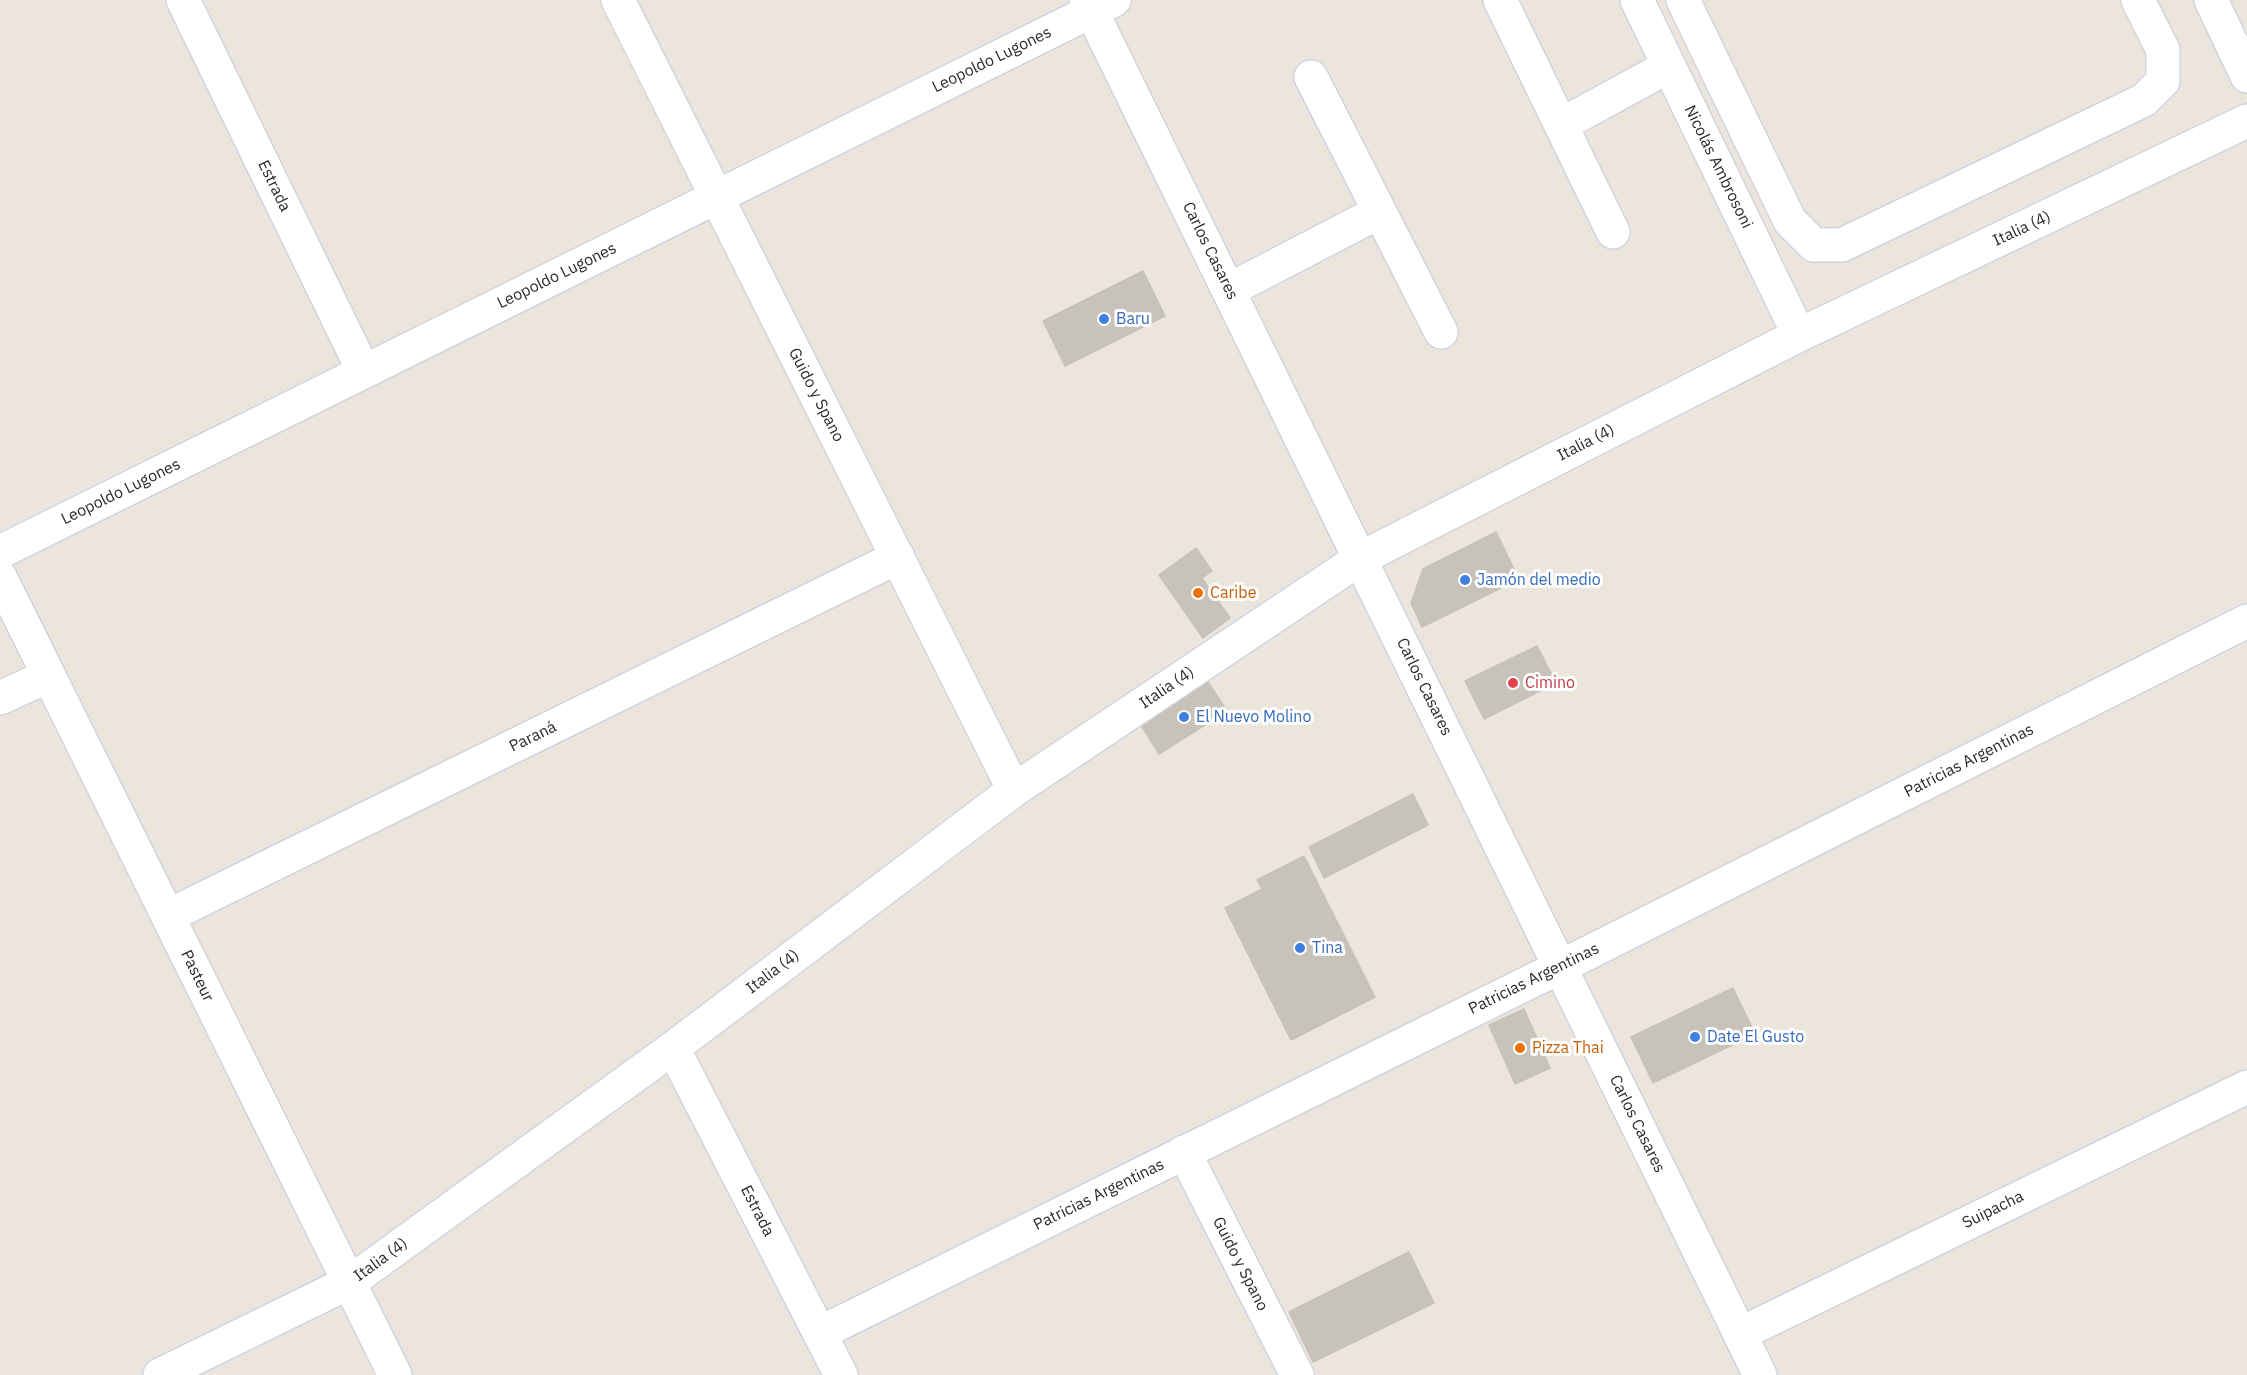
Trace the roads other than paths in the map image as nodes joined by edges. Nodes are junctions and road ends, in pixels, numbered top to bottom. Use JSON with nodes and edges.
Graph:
{"nodes":[{"id":1,"x":183,"y":0,"type":"edge"},
{"id":2,"x":618,"y":0,"type":"edge"},
{"id":3,"x":1500,"y":0,"type":"edge"},
{"id":4,"x":1637,"y":0,"type":"edge"},
{"id":5,"x":1683,"y":0,"type":"edge"},
{"id":6,"x":2138,"y":0,"type":"edge"},
{"id":7,"x":2211,"y":0,"type":"edge"},
{"id":8,"x":1097,"y":4,"type":"edge"},
{"id":9,"x":1669,"y":66,"type":"junction"},
{"id":10,"x":2247,"y":75,"type":"edge"},
{"id":11,"x":1311,"y":77,"type":"dead end"},
{"id":12,"x":2247,"y":121,"type":"edge"},
{"id":13,"x":1561,"y":125,"type":"junction"},
{"id":14,"x":716,"y":197,"type":"junction"},
{"id":15,"x":1379,"y":212,"type":"junction"},
{"id":16,"x":1613,"y":232,"type":"dead end"},
{"id":17,"x":1229,"y":290,"type":"junction"},
{"id":18,"x":1441,"y":332,"type":"dead end"},
{"id":19,"x":1799,"y":335,"type":"junction"},
{"id":20,"x":364,"y":372,"type":"junction"},
{"id":21,"x":0,"y":552,"type":"edge"},
{"id":22,"x":898,"y":557,"type":"junction"},
{"id":23,"x":1361,"y":558,"type":"junction"},
{"id":24,"x":0,"y":577,"type":"edge"},
{"id":25,"x":2247,"y":621,"type":"edge"},
{"id":26,"x":48,"y":676,"type":"junction"},
{"id":27,"x":0,"y":698,"type":"edge"},
{"id":28,"x":1014,"y":790,"type":"junction"},
{"id":29,"x":168,"y":916,"type":"junction"},
{"id":30,"x":1560,"y":967,"type":"junction"},
{"id":31,"x":673,"y":1048,"type":"junction"},
{"id":32,"x":2247,"y":1087,"type":"edge"},
{"id":33,"x":1184,"y":1152,"type":"junction"},
{"id":34,"x":350,"y":1282,"type":"junction"},
{"id":35,"x":820,"y":1333,"type":"junction"},
{"id":36,"x":1740,"y":1334,"type":"junction"},
{"id":37,"x":160,"y":1375,"type":"edge"},
{"id":38,"x":395,"y":1375,"type":"edge"},
{"id":39,"x":841,"y":1375,"type":"edge"},
{"id":40,"x":1297,"y":1375,"type":"edge"},
{"id":41,"x":1760,"y":1375,"type":"edge"}],
"edges":[{"from":1,"to":20,"type":"street","name":"Estrada"},
{"from":2,"to":14,"type":"street","name":"Guido y Spano"},
{"from":3,"to":13,"type":"street"},
{"from":4,"to":9,"type":"street","name":"Nicolás Ambrosoni"},
{"from":5,"to":6,"type":"street"},
{"from":7,"to":10,"type":"street"},
{"from":8,"to":14,"type":"street","name":"Leopoldo Lugones"},
{"from":8,"to":17,"type":"street","name":"Carlos Casares"},
{"from":9,"to":13,"type":"street"},
{"from":9,"to":19,"type":"street","name":"Nicolás Ambrosoni"},
{"from":11,"to":15,"type":"street"},
{"from":12,"to":19,"type":"street","name":"Italia (4)"},
{"from":13,"to":16,"type":"street"},
{"from":14,"to":20,"type":"street","name":"Leopoldo Lugones"},
{"from":14,"to":22,"type":"street","name":"Guido y Spano"},
{"from":15,"to":17,"type":"street"},
{"from":15,"to":18,"type":"street"},
{"from":17,"to":23,"type":"street","name":"Carlos Casares"},
{"from":19,"to":23,"type":"street","name":"Italia (4)"},
{"from":20,"to":21,"type":"street","name":"Leopoldo Lugones"},
{"from":22,"to":28,"type":"street","name":"Guido y Spano"},
{"from":22,"to":29,"type":"street","name":"Paraná"},
{"from":23,"to":28,"type":"street","name":"Italia (4)"},
{"from":23,"to":30,"type":"street","name":"Carlos Casares"},
{"from":24,"to":26,"type":"street","name":"Pasteur"},
{"from":25,"to":30,"type":"street","name":"Patricias Argentinas"},
{"from":26,"to":27,"type":"street"},
{"from":26,"to":29,"type":"street","name":"Pasteur"},
{"from":28,"to":31,"type":"street","name":"Italia (4)"},
{"from":29,"to":34,"type":"street","name":"Pasteur"},
{"from":30,"to":33,"type":"street","name":"Patricias Argentinas"},
{"from":30,"to":36,"type":"street","name":"Carlos Casares"},
{"from":31,"to":34,"type":"street","name":"Italia (4)"},
{"from":31,"to":35,"type":"street","name":"Estrada"},
{"from":32,"to":36,"type":"street","name":"Suipacha"},
{"from":33,"to":35,"type":"street","name":"Patricias Argentinas"},
{"from":33,"to":40,"type":"street","name":"Guido y Spano"},
{"from":34,"to":37,"type":"street","name":"Italia (4)"},
{"from":34,"to":38,"type":"street","name":"Pasteur"},
{"from":35,"to":39,"type":"street","name":"Estrada"},
{"from":36,"to":41,"type":"street","name":"Carlos Casares"}]}
